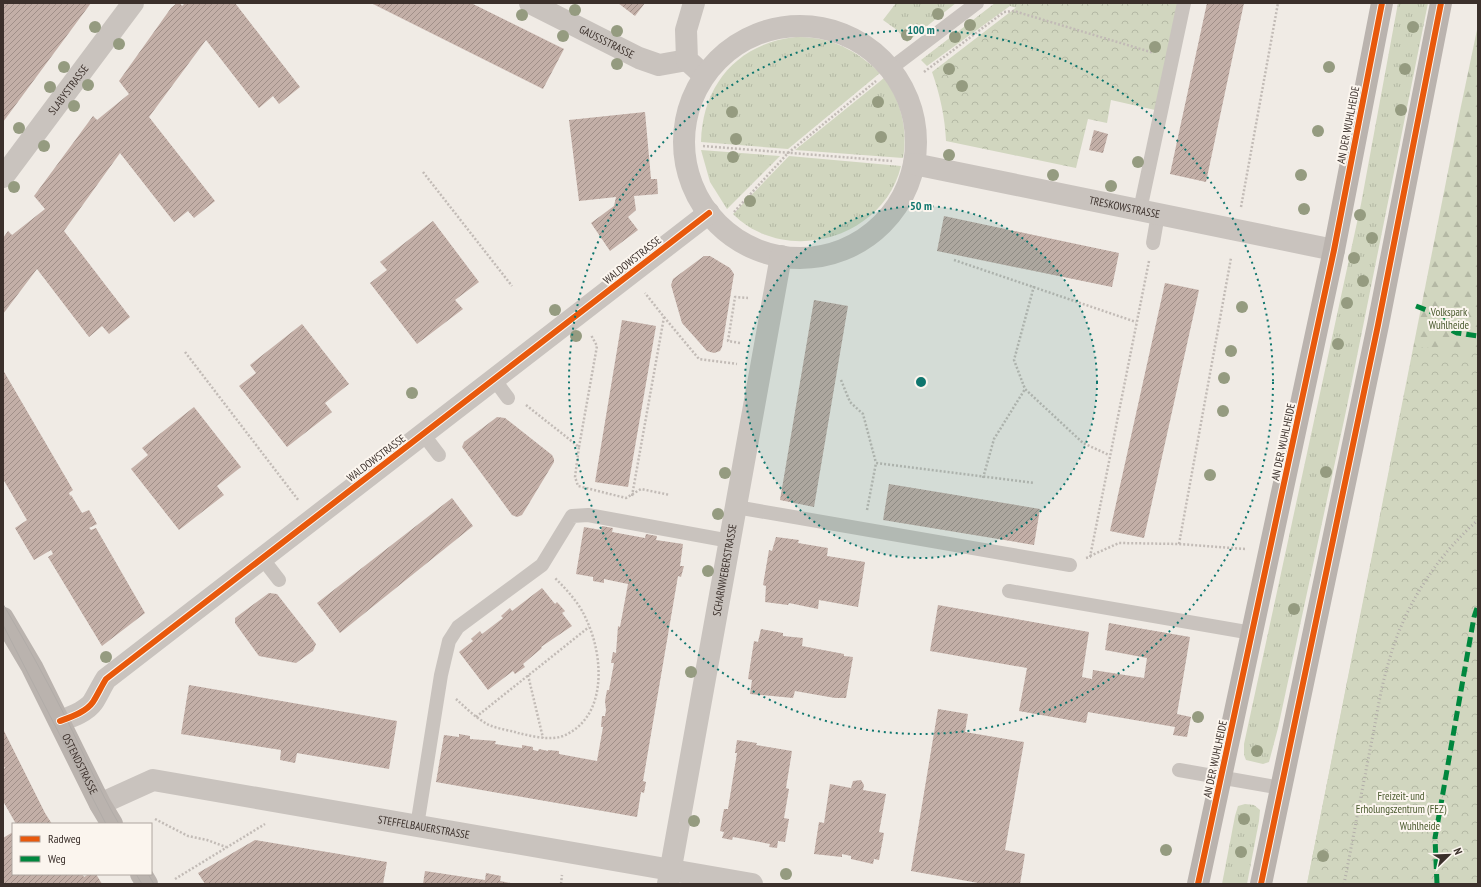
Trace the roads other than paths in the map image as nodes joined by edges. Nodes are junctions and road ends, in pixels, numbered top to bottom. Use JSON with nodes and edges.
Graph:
{"nodes":[{"id":1,"x":133,"y":3,"type":"edge"},
{"id":2,"x":530,"y":3,"type":"edge"},
{"id":3,"x":694,"y":3,"type":"edge"},
{"id":4,"x":978,"y":3,"type":"edge"},
{"id":5,"x":1184,"y":3,"type":"edge"},
{"id":6,"x":1382,"y":3,"type":"edge"},
{"id":7,"x":1441,"y":3,"type":"edge"},
{"id":8,"x":687,"y":60,"type":"junction"},
{"id":9,"x":890,"y":69,"type":"junction"},
{"id":10,"x":704,"y":77,"type":"junction"},
{"id":11,"x":914,"y":164,"type":"junction"},
{"id":12,"x":3,"y":177,"type":"edge"},
{"id":13,"x":1149,"y":212,"type":"junction"},
{"id":14,"x":709,"y":213,"type":"junction"},
{"id":15,"x":1153,"y":243,"type":"road end"},
{"id":16,"x":1334,"y":250,"type":"junction"},
{"id":17,"x":781,"y":256,"type":"junction"},
{"id":18,"x":494,"y":379,"type":"junction"},
{"id":19,"x":508,"y":398,"type":"dead end"},
{"id":20,"x":423,"y":434,"type":"junction"},
{"id":21,"x":439,"y":455,"type":"dead end"},
{"id":22,"x":736,"y":507,"type":"junction"},
{"id":23,"x":730,"y":541,"type":"junction"},
{"id":24,"x":262,"y":558,"type":"junction"},
{"id":25,"x":1070,"y":565,"type":"road end"},
{"id":26,"x":279,"y":580,"type":"dead end"},
{"id":27,"x":1009,"y":590,"type":"dead end"},
{"id":28,"x":3,"y":618,"type":"edge"},
{"id":29,"x":1252,"y":633,"type":"junction"},
{"id":30,"x":60,"y":721,"type":"junction"},
{"id":31,"x":1178,"y":770,"type":"dead end"},
{"id":32,"x":1221,"y":777,"type":"junction"},
{"id":33,"x":1281,"y":788,"type":"junction"},
{"id":34,"x":100,"y":804,"type":"junction"},
{"id":35,"x":111,"y":823,"type":"edge"},
{"id":36,"x":417,"y":826,"type":"junction"},
{"id":37,"x":142,"y":875,"type":"edge"},
{"id":38,"x":669,"y":877,"type":"edge"},
{"id":39,"x":147,"y":884,"type":"edge"},
{"id":40,"x":752,"y":884,"type":"edge"},
{"id":41,"x":1198,"y":884,"type":"edge"},
{"id":42,"x":1261,"y":884,"type":"edge"}],
"edges":[{"from":1,"to":12,"type":"street","name":"SLABYSTRASSE"},
{"from":2,"to":8,"type":"street","name":"GAUSSSTRASSE"},
{"from":3,"to":8,"type":"street"},
{"from":4,"to":9,"type":"lane"},
{"from":5,"to":13,"type":"lane"},
{"from":6,"to":16,"type":"main road","name":"AN DER WUHLHEIDE"},
{"from":7,"to":33,"type":"main road"},
{"from":8,"to":10,"type":"street"},
{"from":9,"to":10,"type":"street"},
{"from":9,"to":11,"type":"street"},
{"from":10,"to":14,"type":"street"},
{"from":11,"to":13,"type":"street","name":"TRESKOWSTRASSE"},
{"from":11,"to":17,"type":"street"},
{"from":13,"to":15,"type":"lane"},
{"from":13,"to":16,"type":"street","name":"TRESKOWSTRASSE"},
{"from":14,"to":17,"type":"street"},
{"from":14,"to":18,"type":"street","name":"WALDOWSTRASSE"},
{"from":16,"to":29,"type":"main road","name":"AN DER WUHLHEIDE"},
{"from":17,"to":22,"type":"street","name":"SCHARNWEBERSTRASSE"},
{"from":18,"to":19,"type":"lane"},
{"from":18,"to":20,"type":"street","name":"WALDOWSTRASSE"},
{"from":20,"to":21,"type":"lane"},
{"from":20,"to":24,"type":"street","name":"WALDOWSTRASSE"},
{"from":22,"to":23,"type":"street","name":"SCHARNWEBERSTRASSE"},
{"from":22,"to":25,"type":"lane"},
{"from":23,"to":36,"type":"lane"},
{"from":23,"to":38,"type":"street","name":"SCHARNWEBERSTRASSE"},
{"from":24,"to":26,"type":"lane"},
{"from":24,"to":30,"type":"street","name":"WALDOWSTRASSE"},
{"from":27,"to":29,"type":"lane"},
{"from":28,"to":30,"type":"main road","name":"OSTENDSTRASSE"},
{"from":29,"to":32,"type":"main road","name":"AN DER WUHLHEIDE"},
{"from":30,"to":34,"type":"main road","name":"OSTENDSTRASSE"},
{"from":31,"to":32,"type":"lane"},
{"from":32,"to":33,"type":"lane"},
{"from":32,"to":41,"type":"main road","name":"AN DER WUHLHEIDE"},
{"from":33,"to":42,"type":"main road"},
{"from":34,"to":35,"type":"main road","name":"OSTENDSTRASSE"},
{"from":34,"to":36,"type":"street","name":"STEFFELBAUERSTRASSE"},
{"from":36,"to":38,"type":"street","name":"STEFFELBAUERSTRASSE"},
{"from":37,"to":39,"type":"main road"},
{"from":38,"to":40,"type":"street","name":"STEFFELBAUERSTRASSE"}]}
